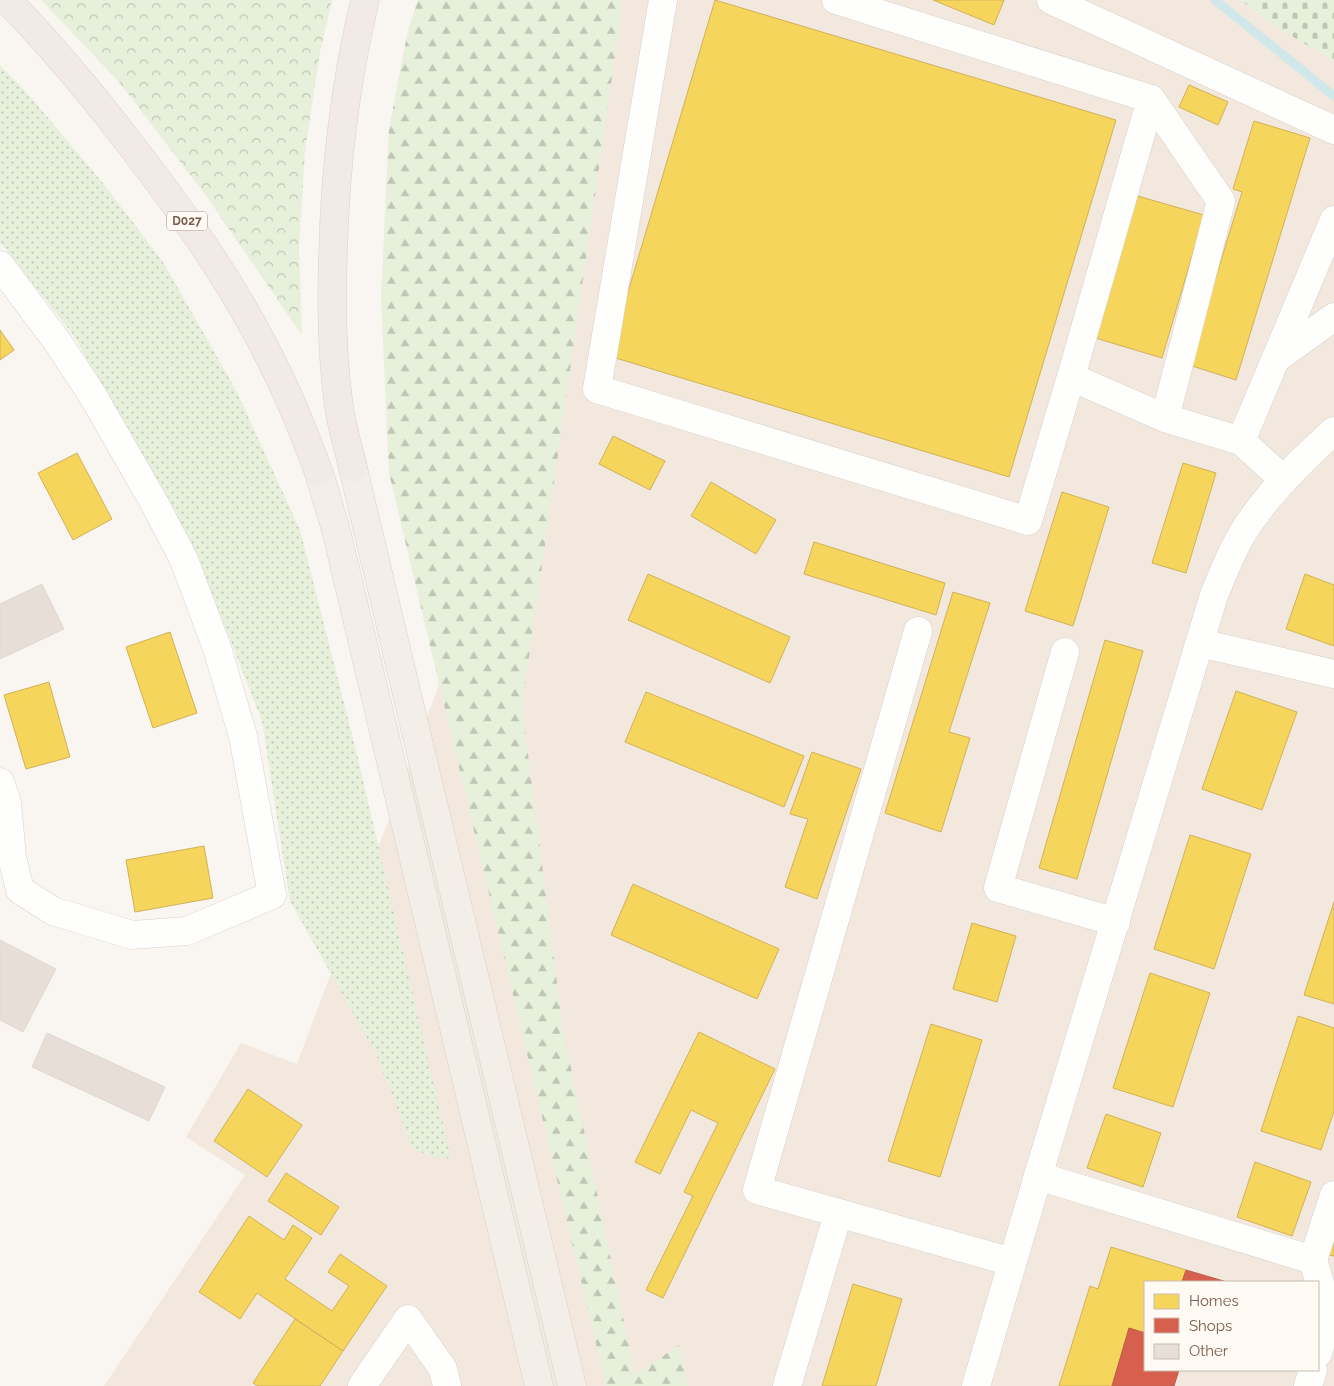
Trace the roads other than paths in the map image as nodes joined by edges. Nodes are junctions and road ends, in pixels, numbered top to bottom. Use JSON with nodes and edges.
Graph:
{"nodes":[{"id":1,"x":7,"y":0,"type":"edge"},
{"id":2,"x":366,"y":0,"type":"edge"},
{"id":3,"x":663,"y":0,"type":"edge"},
{"id":4,"x":836,"y":0,"type":"edge"},
{"id":5,"x":1051,"y":0,"type":"edge"},
{"id":6,"x":1151,"y":99,"type":"junction"},
{"id":7,"x":1334,"y":130,"type":"edge"},
{"id":8,"x":1334,"y":220,"type":"edge"},
{"id":9,"x":0,"y":265,"type":"edge"},
{"id":10,"x":1334,"y":318,"type":"edge"},
{"id":11,"x":1276,"y":359,"type":"junction"},
{"id":12,"x":1071,"y":377,"type":"junction"},
{"id":13,"x":1165,"y":418,"type":"junction"},
{"id":14,"x":1334,"y":431,"type":"edge"},
{"id":15,"x":1241,"y":441,"type":"junction"},
{"id":16,"x":353,"y":468,"type":"joint"},
{"id":17,"x":319,"y":473,"type":"joint"},
{"id":18,"x":1284,"y":480,"type":"junction"},
{"id":19,"x":918,"y":631,"type":"dead end"},
{"id":20,"x":1200,"y":643,"type":"junction"},
{"id":21,"x":1066,"y":652,"type":"dead end"},
{"id":22,"x":1334,"y":674,"type":"edge"},
{"id":23,"x":0,"y":782,"type":"edge"},
{"id":24,"x":6,"y":859,"type":"edge"},
{"id":25,"x":1116,"y":922,"type":"junction"},
{"id":26,"x":1038,"y":1176,"type":"junction"},
{"id":27,"x":1334,"y":1195,"type":"edge"},
{"id":28,"x":838,"y":1214,"type":"junction"},
{"id":29,"x":1313,"y":1260,"type":"junction"},
{"id":30,"x":1012,"y":1262,"type":"junction"},
{"id":31,"x":1332,"y":1322,"type":"edge"},
{"id":32,"x":1319,"y":1351,"type":"edge"},
{"id":33,"x":1313,"y":1371,"type":"edge"},
{"id":34,"x":362,"y":1386,"type":"edge"},
{"id":35,"x":447,"y":1386,"type":"edge"},
{"id":36,"x":539,"y":1386,"type":"edge"},
{"id":37,"x":572,"y":1386,"type":"edge"},
{"id":38,"x":787,"y":1386,"type":"edge"},
{"id":39,"x":976,"y":1386,"type":"edge"},
{"id":40,"x":1308,"y":1386,"type":"edge"}],
"edges":[{"from":1,"to":17,"type":"highway","number":"D027"},
{"from":2,"to":16,"type":"highway"},
{"from":3,"to":12,"type":"street"},
{"from":4,"to":6,"type":"street"},
{"from":5,"to":7,"type":"street"},
{"from":6,"to":12,"type":"street"},
{"from":6,"to":13,"type":"street"},
{"from":8,"to":11,"type":"street"},
{"from":9,"to":24,"type":"street"},
{"from":10,"to":11,"type":"street"},
{"from":11,"to":15,"type":"street"},
{"from":12,"to":13,"type":"street"},
{"from":13,"to":15,"type":"street"},
{"from":14,"to":18,"type":"street"},
{"from":15,"to":18,"type":"street"},
{"from":16,"to":37,"type":"main road"},
{"from":17,"to":36,"type":"main road","number":"D027"},
{"from":18,"to":20,"type":"street"},
{"from":19,"to":28,"type":"street"},
{"from":20,"to":22,"type":"street"},
{"from":20,"to":25,"type":"street"},
{"from":21,"to":25,"type":"street"},
{"from":23,"to":24,"type":"street"},
{"from":25,"to":26,"type":"street"},
{"from":26,"to":29,"type":"street"},
{"from":26,"to":30,"type":"street"},
{"from":27,"to":29,"type":"street"},
{"from":28,"to":30,"type":"street"},
{"from":28,"to":38,"type":"street"},
{"from":29,"to":31,"type":"street"},
{"from":30,"to":39,"type":"street"},
{"from":31,"to":32,"type":"street"},
{"from":33,"to":40,"type":"street"},
{"from":34,"to":35,"type":"street"}]}
